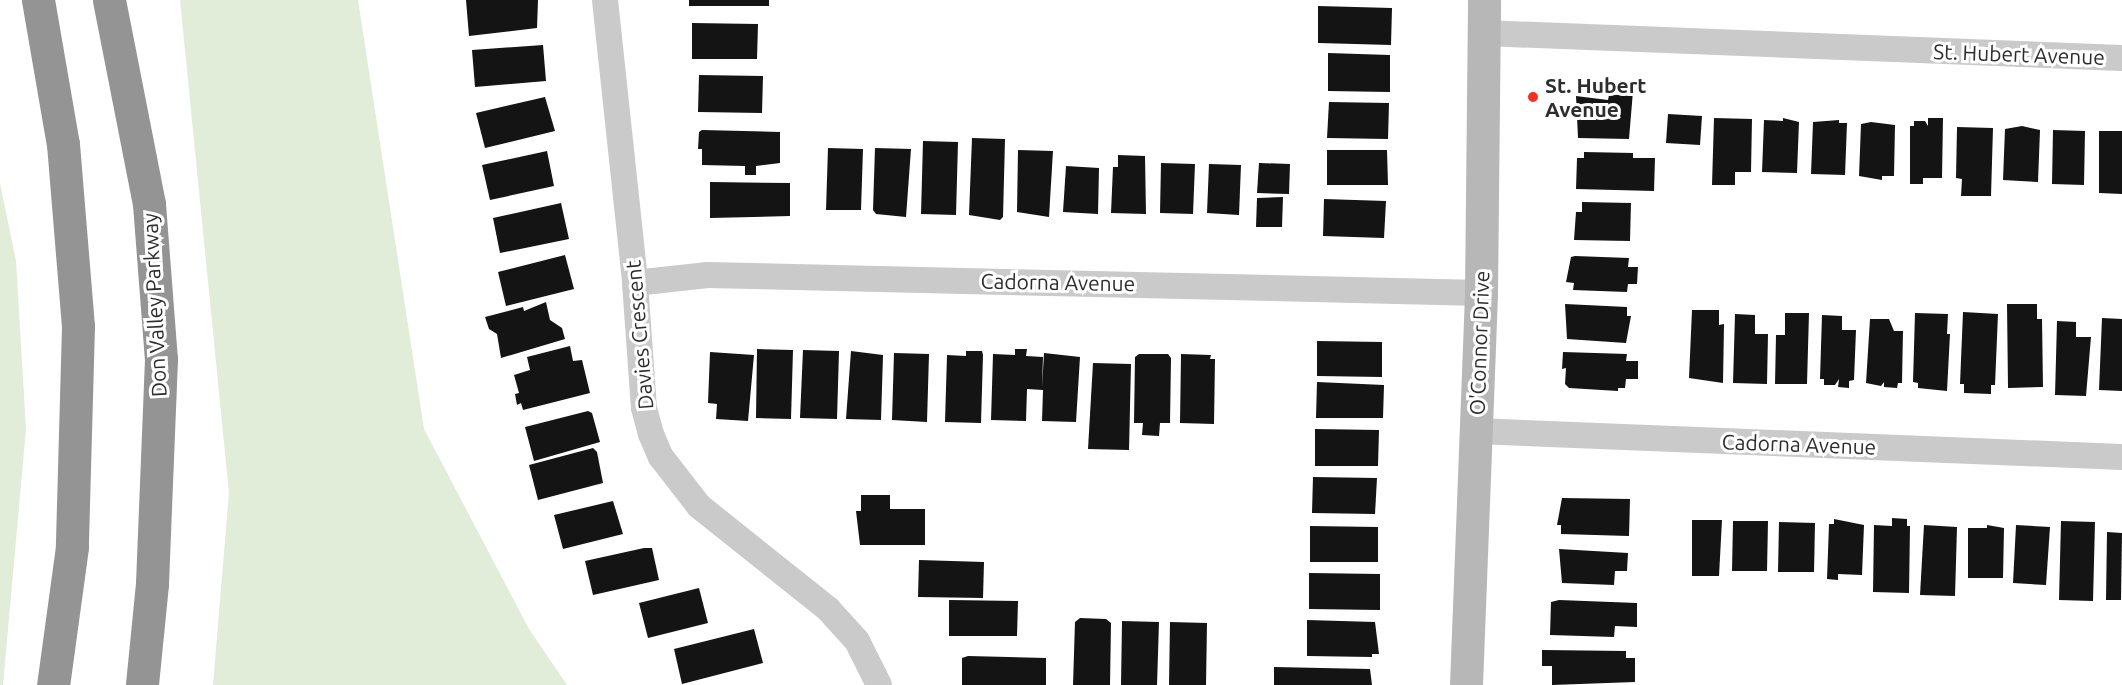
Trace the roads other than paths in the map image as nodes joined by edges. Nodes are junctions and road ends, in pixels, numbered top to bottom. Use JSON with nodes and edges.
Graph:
{"nodes":[{"id":1,"x":38,"y":0,"type":"edge"},
{"id":2,"x":109,"y":0,"type":"edge"},
{"id":3,"x":605,"y":0,"type":"edge"},
{"id":4,"x":1484,"y":0,"type":"edge"},
{"id":5,"x":1484,"y":33,"type":"junction"},
{"id":6,"x":2122,"y":58,"type":"edge"},
{"id":7,"x":635,"y":283,"type":"junction"},
{"id":8,"x":1481,"y":293,"type":"junction"},
{"id":9,"x":1476,"y":431,"type":"junction"},
{"id":10,"x":2122,"y":457,"type":"edge"},
{"id":11,"x":53,"y":685,"type":"edge"},
{"id":12,"x":142,"y":685,"type":"edge"},
{"id":13,"x":879,"y":685,"type":"edge"},
{"id":14,"x":1466,"y":685,"type":"edge"}],
"edges":[{"from":1,"to":11,"type":"highway"},
{"from":2,"to":12,"type":"highway","name":"Don Valley Parkway"},
{"from":3,"to":7,"type":"street","name":"Davies Crescent"},
{"from":4,"to":5,"type":"main road","name":"O'Connor Drive"},
{"from":5,"to":6,"type":"street","name":"St. Hubert Avenue"},
{"from":5,"to":8,"type":"main road","name":"O'Connor Drive"},
{"from":7,"to":8,"type":"street","name":"Cadorna Avenue"},
{"from":7,"to":13,"type":"street","name":"Davies Crescent"},
{"from":8,"to":9,"type":"main road","name":"O'Connor Drive"},
{"from":9,"to":10,"type":"street","name":"Cadorna Avenue"},
{"from":9,"to":14,"type":"main road","name":"O'Connor Drive"}]}
